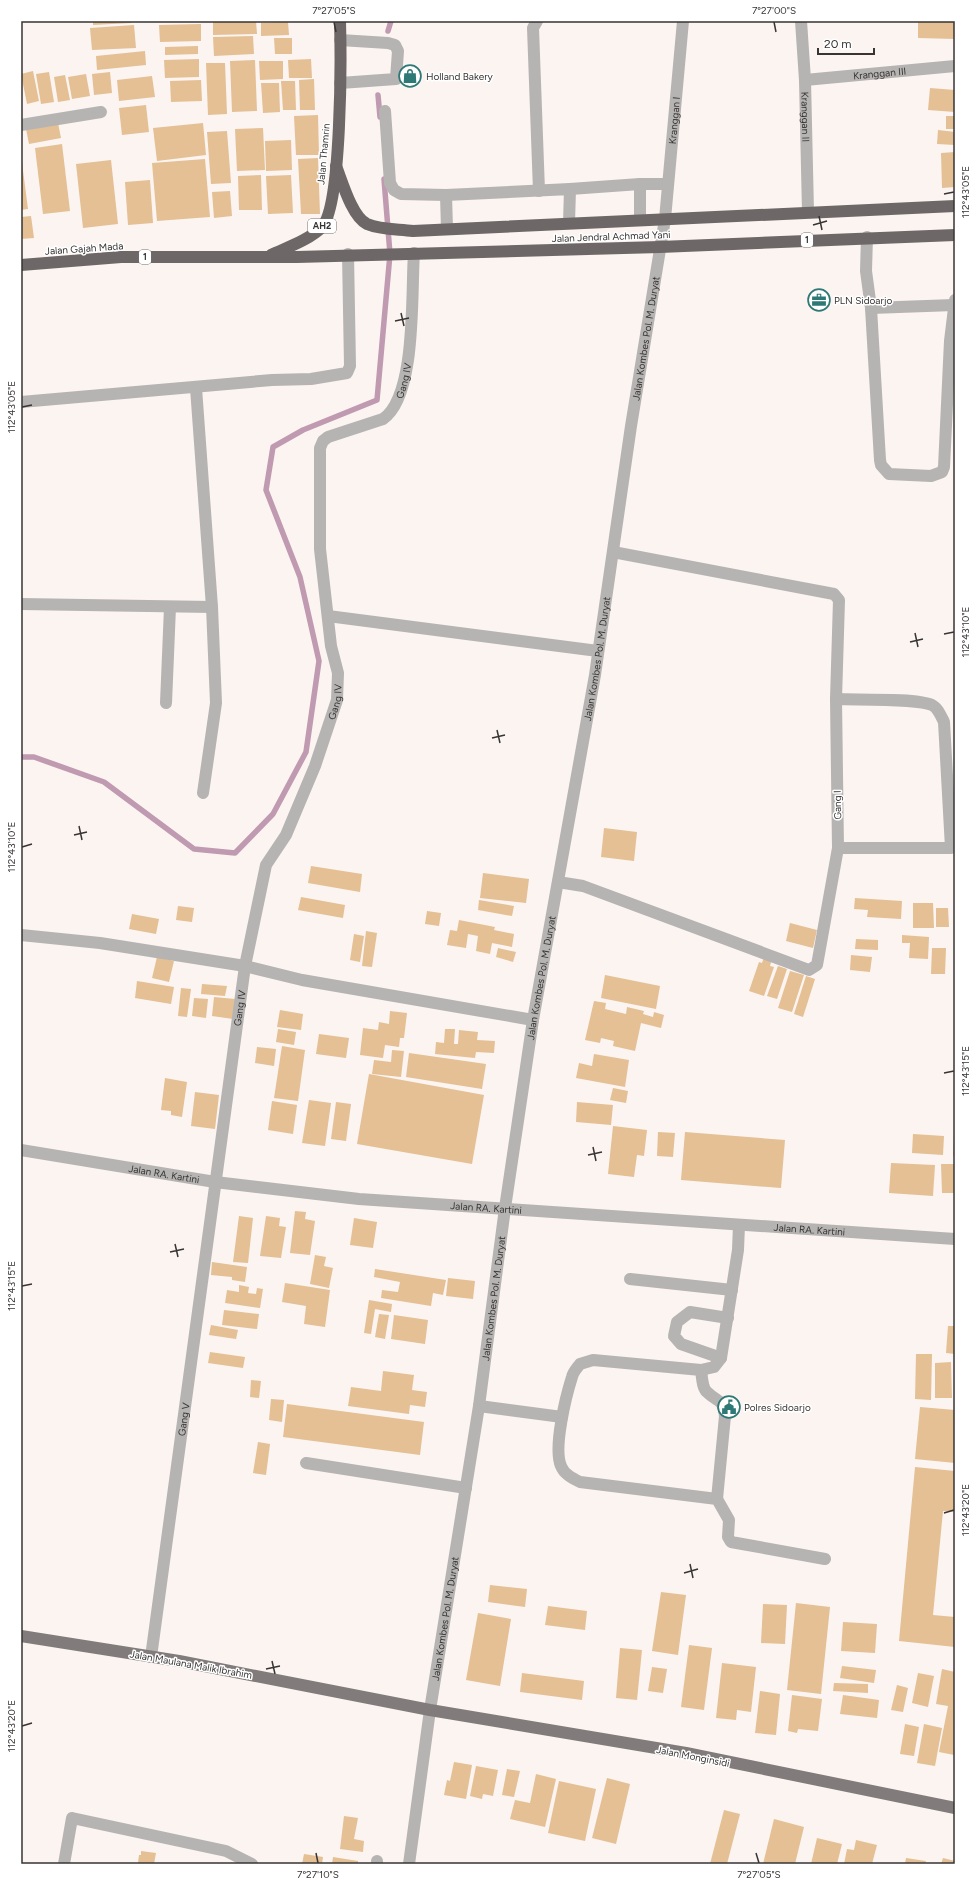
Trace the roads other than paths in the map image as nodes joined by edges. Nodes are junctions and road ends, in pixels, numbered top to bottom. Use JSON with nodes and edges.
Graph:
{"nodes":[{"id":1,"x":340,"y":21,"type":"edge"},
{"id":2,"x":537,"y":21,"type":"edge"},
{"id":3,"x":683,"y":21,"type":"edge"},
{"id":4,"x":802,"y":21,"type":"edge"},
{"id":5,"x":340,"y":40,"type":"junction"},
{"id":6,"x":955,"y":66,"type":"edge"},
{"id":7,"x":805,"y":80,"type":"junction"},
{"id":8,"x":340,"y":84,"type":"junction"},
{"id":9,"x":384,"y":111,"type":"dead end"},
{"id":10,"x":101,"y":112,"type":"dead end"},
{"id":11,"x":21,"y":125,"type":"edge"},
{"id":12,"x":336,"y":166,"type":"junction"},
{"id":13,"x":640,"y":184,"type":"junction"},
{"id":14,"x":668,"y":184,"type":"junction"},
{"id":15,"x":570,"y":189,"type":"junction"},
{"id":16,"x":539,"y":191,"type":"junction"},
{"id":17,"x":446,"y":195,"type":"junction"},
{"id":18,"x":955,"y":206,"type":"edge"},
{"id":19,"x":808,"y":212,"type":"junction"},
{"id":20,"x":665,"y":219,"type":"junction"},
{"id":21,"x":640,"y":220,"type":"junction"},
{"id":22,"x":569,"y":223,"type":"junction"},
{"id":23,"x":447,"y":229,"type":"junction"},
{"id":24,"x":955,"y":235,"type":"edge"},
{"id":25,"x":867,"y":237,"type":"junction"},
{"id":26,"x":660,"y":247,"type":"junction"},
{"id":27,"x":414,"y":253,"type":"junction"},
{"id":28,"x":348,"y":254,"type":"junction"},
{"id":29,"x":268,"y":256,"type":"junction"},
{"id":30,"x":21,"y":265,"type":"edge"},
{"id":31,"x":955,"y":300,"type":"edge"},
{"id":32,"x":954,"y":305,"type":"edge"},
{"id":33,"x":871,"y":308,"type":"junction"},
{"id":34,"x":196,"y":388,"type":"junction"},
{"id":35,"x":21,"y":402,"type":"edge"},
{"id":36,"x":613,"y":552,"type":"junction"},
{"id":37,"x":21,"y":604,"type":"edge"},
{"id":38,"x":170,"y":607,"type":"junction"},
{"id":39,"x":212,"y":607,"type":"junction"},
{"id":40,"x":328,"y":616,"type":"junction"},
{"id":41,"x":598,"y":651,"type":"junction"},
{"id":42,"x":836,"y":699,"type":"junction"},
{"id":43,"x":166,"y":703,"type":"dead end"},
{"id":44,"x":204,"y":793,"type":"dead end"},
{"id":45,"x":838,"y":848,"type":"junction"},
{"id":46,"x":953,"y":848,"type":"edge"},
{"id":47,"x":558,"y":882,"type":"junction"},
{"id":48,"x":21,"y":935,"type":"edge"},
{"id":49,"x":245,"y":966,"type":"junction"},
{"id":50,"x":533,"y":1020,"type":"junction"},
{"id":51,"x":21,"y":1150,"type":"edge"},
{"id":52,"x":215,"y":1182,"type":"junction"},
{"id":53,"x":505,"y":1208,"type":"junction"},
{"id":54,"x":739,"y":1225,"type":"junction"},
{"id":55,"x":955,"y":1239,"type":"edge"},
{"id":56,"x":630,"y":1279,"type":"dead end"},
{"id":57,"x":732,"y":1290,"type":"junction"},
{"id":58,"x":728,"y":1318,"type":"junction"},
{"id":59,"x":721,"y":1358,"type":"junction"},
{"id":60,"x":701,"y":1370,"type":"junction"},
{"id":61,"x":479,"y":1406,"type":"junction"},
{"id":62,"x":562,"y":1417,"type":"junction"},
{"id":63,"x":306,"y":1463,"type":"dead end"},
{"id":64,"x":466,"y":1488,"type":"junction"},
{"id":65,"x":717,"y":1499,"type":"junction"},
{"id":66,"x":825,"y":1559,"type":"dead end"},
{"id":67,"x":21,"y":1636,"type":"edge"},
{"id":68,"x":151,"y":1657,"type":"junction"},
{"id":69,"x":430,"y":1710,"type":"junction"},
{"id":70,"x":955,"y":1808,"type":"edge"},
{"id":71,"x":64,"y":1864,"type":"edge"},
{"id":72,"x":252,"y":1864,"type":"edge"},
{"id":73,"x":409,"y":1864,"type":"edge"}],
"edges":[{"from":1,"to":5,"type":"highway","name":"Jalan Thamrin"},
{"from":2,"to":16,"type":"street"},
{"from":3,"to":14,"type":"street","name":"Kranggan I"},
{"from":4,"to":7,"type":"street","name":"Kranggan II"},
{"from":5,"to":8,"type":"highway","name":"Jalan Thamrin"},
{"from":5,"to":8,"type":"street"},
{"from":6,"to":7,"type":"street","name":"Kranggan III"},
{"from":7,"to":19,"type":"street","name":"Kranggan II"},
{"from":8,"to":12,"type":"highway","name":"Jalan Thamrin"},
{"from":9,"to":17,"type":"street"},
{"from":10,"to":11,"type":"street"},
{"from":12,"to":23,"type":"highway","name":"Jalan Jendral Achmad Yani"},
{"from":12,"to":29,"type":"highway","name":"Jalan Thamrin","number":"AH2"},
{"from":13,"to":14,"type":"street"},
{"from":13,"to":15,"type":"street"},
{"from":13,"to":21,"type":"street"},
{"from":14,"to":20,"type":"street","name":"Kranggan I"},
{"from":15,"to":16,"type":"street"},
{"from":15,"to":22,"type":"street"},
{"from":16,"to":17,"type":"street"},
{"from":17,"to":23,"type":"street"},
{"from":18,"to":19,"type":"highway","name":"Jalan Jendral Achmad Yani"},
{"from":19,"to":20,"type":"highway","name":"Jalan Jendral Achmad Yani"},
{"from":20,"to":21,"type":"highway","name":"Jalan Jendral Achmad Yani"},
{"from":20,"to":26,"type":"street","name":"Jalan Kombes Pol. M. Duryat"},
{"from":21,"to":22,"type":"highway","name":"Jalan Jendral Achmad Yani"},
{"from":22,"to":23,"type":"highway","name":"Jalan Jendral Achmad Yani"},
{"from":24,"to":25,"type":"highway","name":"Jalan Jendral Achmad Yani","number":"1"},
{"from":25,"to":26,"type":"highway","name":"Jalan Jendral Achmad Yani","number":"1"},
{"from":25,"to":33,"type":"street"},
{"from":26,"to":27,"type":"highway","name":"Jalan Jendral Achmad Yani","number":"1"},
{"from":26,"to":36,"type":"street","name":"Jalan Kombes Pol. M. Duryat"},
{"from":27,"to":28,"type":"highway","name":"Jalan Jendral Achmad Yani","number":"1"},
{"from":27,"to":40,"type":"street","name":"Gang IV"},
{"from":28,"to":29,"type":"highway","name":"Jalan Jendral Achmad Yani","number":"1"},
{"from":28,"to":34,"type":"street"},
{"from":29,"to":30,"type":"highway","name":"Jalan Gajah Mada","number":"1"},
{"from":31,"to":32,"type":"street"},
{"from":32,"to":33,"type":"street"},
{"from":32,"to":33,"type":"street"},
{"from":34,"to":35,"type":"street"},
{"from":34,"to":39,"type":"street"},
{"from":36,"to":41,"type":"street","name":"Jalan Kombes Pol. M. Duryat"},
{"from":36,"to":42,"type":"street","name":"Gang I"},
{"from":37,"to":38,"type":"street"},
{"from":38,"to":39,"type":"street"},
{"from":38,"to":43,"type":"street"},
{"from":39,"to":44,"type":"street"},
{"from":40,"to":41,"type":"street"},
{"from":40,"to":49,"type":"street","name":"Gang IV"},
{"from":41,"to":47,"type":"street","name":"Jalan Kombes Pol. M. Duryat"},
{"from":42,"to":45,"type":"street","name":"Gang I"},
{"from":42,"to":46,"type":"street"},
{"from":45,"to":46,"type":"street"},
{"from":45,"to":47,"type":"street","name":"Gang I"},
{"from":47,"to":50,"type":"street","name":"Jalan Kombes Pol. M. Duryat"},
{"from":48,"to":49,"type":"street"},
{"from":49,"to":50,"type":"street"},
{"from":49,"to":52,"type":"street","name":"Gang IV"},
{"from":50,"to":53,"type":"street","name":"Jalan Kombes Pol. M. Duryat"},
{"from":51,"to":52,"type":"street","name":"Jalan RA. Kartini"},
{"from":52,"to":53,"type":"street","name":"Jalan RA. Kartini"},
{"from":52,"to":68,"type":"street","name":"Gang V"},
{"from":53,"to":54,"type":"street","name":"Jalan RA. Kartini"},
{"from":53,"to":61,"type":"street","name":"Jalan Kombes Pol. M. Duryat"},
{"from":54,"to":55,"type":"street","name":"Jalan RA. Kartini"},
{"from":54,"to":57,"type":"street"},
{"from":56,"to":57,"type":"street"},
{"from":57,"to":58,"type":"street"},
{"from":58,"to":59,"type":"street"},
{"from":58,"to":59,"type":"street"},
{"from":59,"to":60,"type":"street"},
{"from":60,"to":62,"type":"street"},
{"from":60,"to":65,"type":"street"},
{"from":61,"to":62,"type":"street"},
{"from":61,"to":64,"type":"street","name":"Jalan Kombes Pol. M. Duryat"},
{"from":62,"to":65,"type":"street"},
{"from":63,"to":64,"type":"street"},
{"from":64,"to":69,"type":"street","name":"Jalan Kombes Pol. M. Duryat"},
{"from":65,"to":66,"type":"street"},
{"from":67,"to":68,"type":"main road","name":"Jalan Maulana Malik Ibrahim"},
{"from":68,"to":69,"type":"main road","name":"Jalan Maulana Malik Ibrahim"},
{"from":69,"to":70,"type":"main road","name":"Jalan Monginsidi"},
{"from":69,"to":73,"type":"street","name":"Jalan Kombes Pol. M. Duryat"},
{"from":71,"to":72,"type":"street"}]}
